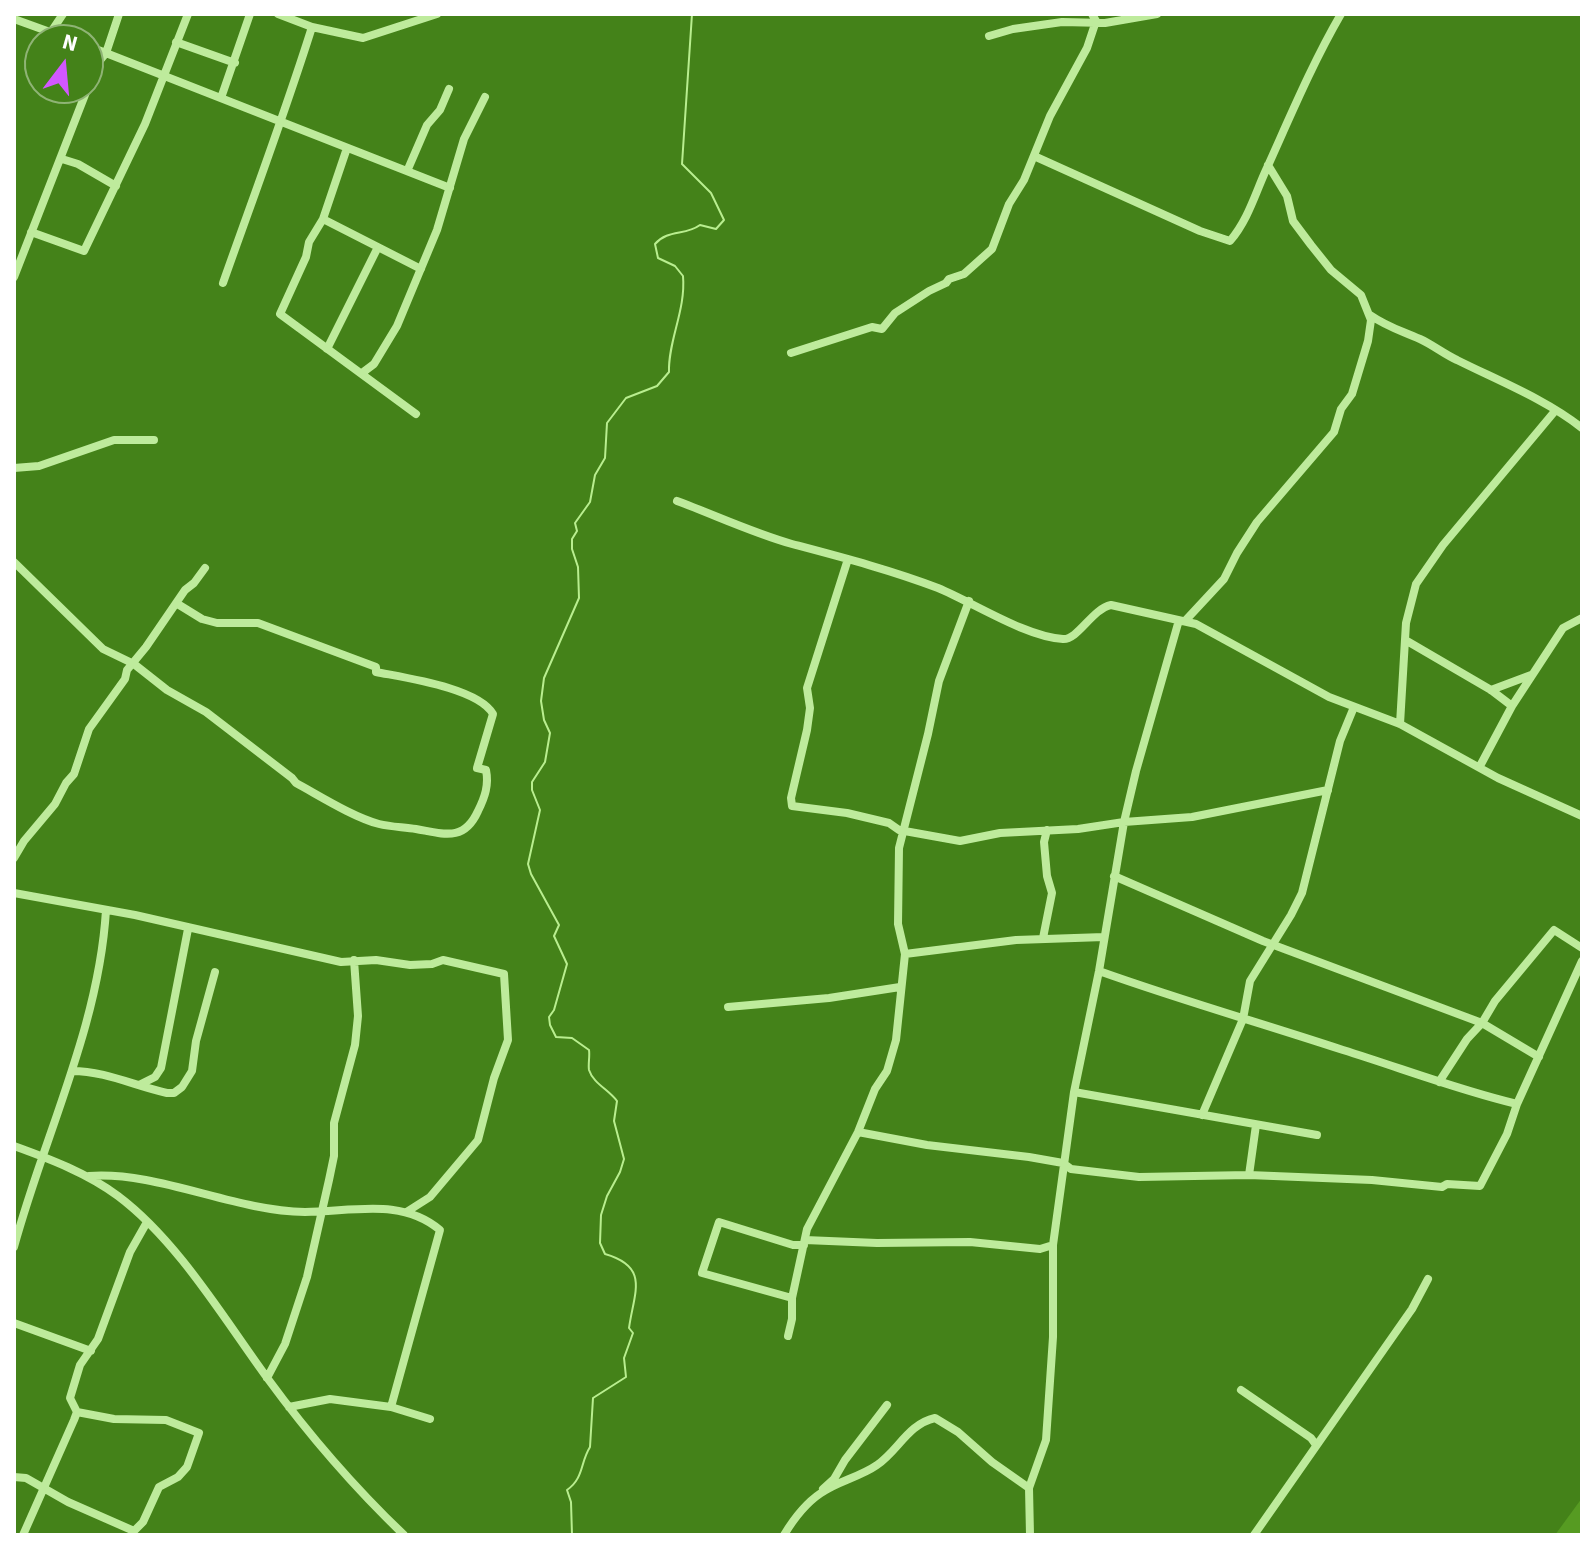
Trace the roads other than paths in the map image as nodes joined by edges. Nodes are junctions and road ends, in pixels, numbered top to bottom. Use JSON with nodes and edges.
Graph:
{"nodes":[{"id":1,"x":119,"y":14,"type":"edge"},
{"id":2,"x":188,"y":14,"type":"edge"},
{"id":3,"x":250,"y":14,"type":"edge"},
{"id":4,"x":278,"y":14,"type":"edge"},
{"id":5,"x":437,"y":14,"type":"edge"},
{"id":6,"x":1157,"y":14,"type":"edge"},
{"id":7,"x":1341,"y":14,"type":"edge"},
{"id":8,"x":1094,"y":17,"type":"edge"},
{"id":9,"x":312,"y":27,"type":"junction"},
{"id":10,"x":989,"y":36,"type":"dead end"},
{"id":11,"x":176,"y":42,"type":"junction"},
{"id":12,"x":106,"y":53,"type":"junction"},
{"id":13,"x":235,"y":63,"type":"junction"},
{"id":14,"x":164,"y":76,"type":"junction"},
{"id":15,"x":449,"y":89,"type":"dead end"},
{"id":16,"x":485,"y":97,"type":"dead end"},
{"id":17,"x":221,"y":98,"type":"junction"},
{"id":18,"x":282,"y":122,"type":"junction"},
{"id":19,"x":347,"y":148,"type":"junction"},
{"id":20,"x":1034,"y":156,"type":"junction"},
{"id":21,"x":62,"y":159,"type":"junction"},
{"id":22,"x":1268,"y":165,"type":"junction"},
{"id":23,"x":408,"y":169,"type":"junction"},
{"id":24,"x":116,"y":186,"type":"junction"},
{"id":25,"x":450,"y":188,"type":"junction"},
{"id":26,"x":323,"y":219,"type":"junction"},
{"id":27,"x":31,"y":232,"type":"junction"},
{"id":28,"x":378,"y":247,"type":"junction"},
{"id":29,"x":18,"y":253,"type":"edge"},
{"id":30,"x":421,"y":269,"type":"junction"},
{"id":31,"x":14,"y":277,"type":"edge"},
{"id":32,"x":223,"y":283,"type":"dead end"},
{"id":33,"x":1370,"y":314,"type":"junction"},
{"id":34,"x":327,"y":349,"type":"junction"},
{"id":35,"x":791,"y":353,"type":"dead end"},
{"id":36,"x":362,"y":373,"type":"junction"},
{"id":37,"x":1555,"y":411,"type":"junction"},
{"id":38,"x":416,"y":414,"type":"dead end"},
{"id":39,"x":1582,"y":428,"type":"edge"},
{"id":40,"x":154,"y":440,"type":"dead end"},
{"id":41,"x":14,"y":468,"type":"edge"},
{"id":42,"x":677,"y":501,"type":"dead end"},
{"id":43,"x":848,"y":559,"type":"junction"},
{"id":44,"x":14,"y":562,"type":"edge"},
{"id":45,"x":205,"y":568,"type":"dead end"},
{"id":46,"x":969,"y":601,"type":"junction"},
{"id":47,"x":176,"y":603,"type":"junction"},
{"id":48,"x":1582,"y":618,"type":"edge"},
{"id":49,"x":1182,"y":621,"type":"junction"},
{"id":50,"x":1407,"y":641,"type":"junction"},
{"id":51,"x":134,"y":664,"type":"junction"},
{"id":52,"x":1534,"y":673,"type":"junction"},
{"id":53,"x":1491,"y":690,"type":"junction"},
{"id":54,"x":1512,"y":706,"type":"junction"},
{"id":55,"x":1354,"y":707,"type":"junction"},
{"id":56,"x":1400,"y":724,"type":"junction"},
{"id":57,"x":1480,"y":766,"type":"junction"},
{"id":58,"x":1328,"y":790,"type":"junction"},
{"id":59,"x":1582,"y":816,"type":"edge"},
{"id":60,"x":1124,"y":822,"type":"junction"},
{"id":61,"x":903,"y":830,"type":"junction"},
{"id":62,"x":1047,"y":830,"type":"junction"},
{"id":63,"x":14,"y":858,"type":"edge"},
{"id":64,"x":1114,"y":876,"type":"junction"},
{"id":65,"x":14,"y":893,"type":"edge"},
{"id":66,"x":106,"y":910,"type":"junction"},
{"id":67,"x":188,"y":929,"type":"junction"},
{"id":68,"x":1104,"y":937,"type":"junction"},
{"id":69,"x":1043,"y":938,"type":"junction"},
{"id":70,"x":1273,"y":943,"type":"junction"},
{"id":71,"x":1582,"y":948,"type":"edge"},
{"id":72,"x":905,"y":954,"type":"junction"},
{"id":73,"x":354,"y":960,"type":"junction"},
{"id":74,"x":1582,"y":961,"type":"edge"},
{"id":75,"x":1099,"y":971,"type":"junction"},
{"id":76,"x":215,"y":972,"type":"dead end"},
{"id":77,"x":900,"y":987,"type":"junction"},
{"id":78,"x":728,"y":1007,"type":"dead end"},
{"id":79,"x":1243,"y":1019,"type":"junction"},
{"id":80,"x":1482,"y":1023,"type":"junction"},
{"id":81,"x":1539,"y":1057,"type":"junction"},
{"id":82,"x":72,"y":1071,"type":"junction"},
{"id":83,"x":1439,"y":1082,"type":"junction"},
{"id":84,"x":139,"y":1085,"type":"junction"},
{"id":85,"x":1074,"y":1092,"type":"junction"},
{"id":86,"x":1517,"y":1104,"type":"junction"},
{"id":87,"x":1202,"y":1115,"type":"junction"},
{"id":88,"x":1256,"y":1125,"type":"junction"},
{"id":89,"x":858,"y":1132,"type":"junction"},
{"id":90,"x":1317,"y":1135,"type":"dead end"},
{"id":91,"x":14,"y":1146,"type":"edge"},
{"id":92,"x":44,"y":1157,"type":"junction"},
{"id":93,"x":1063,"y":1163,"type":"junction"},
{"id":94,"x":1249,"y":1175,"type":"junction"},
{"id":95,"x":88,"y":1177,"type":"junction"},
{"id":96,"x":322,"y":1210,"type":"junction"},
{"id":97,"x":408,"y":1211,"type":"junction"},
{"id":98,"x":147,"y":1222,"type":"junction"},
{"id":99,"x":805,"y":1242,"type":"junction"},
{"id":100,"x":1053,"y":1245,"type":"junction"},
{"id":101,"x":14,"y":1247,"type":"edge"},
{"id":102,"x":1428,"y":1279,"type":"dead end"},
{"id":103,"x":792,"y":1298,"type":"junction"},
{"id":104,"x":14,"y":1323,"type":"edge"},
{"id":105,"x":788,"y":1336,"type":"dead end"},
{"id":106,"x":75,"y":1346,"type":"junction"},
{"id":107,"x":91,"y":1351,"type":"junction"},
{"id":108,"x":80,"y":1365,"type":"junction"},
{"id":109,"x":267,"y":1378,"type":"junction"},
{"id":110,"x":1241,"y":1390,"type":"dead end"},
{"id":111,"x":887,"y":1405,"type":"dead end"},
{"id":112,"x":289,"y":1407,"type":"junction"},
{"id":113,"x":391,"y":1407,"type":"junction"},
{"id":114,"x":77,"y":1412,"type":"junction"},
{"id":115,"x":430,"y":1419,"type":"dead end"},
{"id":116,"x":1316,"y":1445,"type":"junction"},
{"id":117,"x":14,"y":1477,"type":"edge"},
{"id":118,"x":1029,"y":1488,"type":"junction"},
{"id":119,"x":45,"y":1489,"type":"junction"},
{"id":120,"x":820,"y":1493,"type":"junction"},
{"id":121,"x":134,"y":1533,"type":"edge"},
{"id":122,"x":23,"y":1535,"type":"edge"},
{"id":123,"x":404,"y":1535,"type":"edge"},
{"id":124,"x":784,"y":1535,"type":"edge"},
{"id":125,"x":1030,"y":1535,"type":"edge"},
{"id":126,"x":1254,"y":1535,"type":"edge"}],
"edges":[{"from":1,"to":12,"type":"street"},
{"from":2,"to":11,"type":"street"},
{"from":3,"to":13,"type":"street"},
{"from":4,"to":9,"type":"street"},
{"from":5,"to":9,"type":"street"},
{"from":6,"to":8,"type":"street"},
{"from":7,"to":22,"type":"street"},
{"from":8,"to":10,"type":"street"},
{"from":8,"to":20,"type":"street"},
{"from":9,"to":18,"type":"street"},
{"from":11,"to":13,"type":"street"},
{"from":11,"to":14,"type":"street"},
{"from":12,"to":14,"type":"street"},
{"from":12,"to":21,"type":"street"},
{"from":13,"to":17,"type":"street"},
{"from":14,"to":17,"type":"street"},
{"from":14,"to":24,"type":"street"},
{"from":15,"to":23,"type":"street"},
{"from":16,"to":25,"type":"street"},
{"from":17,"to":18,"type":"street"},
{"from":18,"to":19,"type":"street"},
{"from":18,"to":32,"type":"street"},
{"from":19,"to":23,"type":"street"},
{"from":19,"to":26,"type":"street"},
{"from":20,"to":22,"type":"street"},
{"from":20,"to":35,"type":"street"},
{"from":21,"to":24,"type":"street"},
{"from":21,"to":27,"type":"street"},
{"from":22,"to":33,"type":"street"},
{"from":23,"to":25,"type":"street"},
{"from":24,"to":27,"type":"street"},
{"from":25,"to":30,"type":"street"},
{"from":26,"to":28,"type":"street"},
{"from":26,"to":34,"type":"street"},
{"from":27,"to":29,"type":"street"},
{"from":28,"to":30,"type":"street"},
{"from":28,"to":34,"type":"street"},
{"from":29,"to":31,"type":"street"},
{"from":30,"to":36,"type":"street"},
{"from":33,"to":37,"type":"street"},
{"from":33,"to":49,"type":"street"},
{"from":34,"to":36,"type":"street"},
{"from":36,"to":38,"type":"street"},
{"from":37,"to":39,"type":"street"},
{"from":37,"to":50,"type":"street"},
{"from":40,"to":41,"type":"street"},
{"from":42,"to":43,"type":"street"},
{"from":43,"to":46,"type":"street"},
{"from":43,"to":61,"type":"street"},
{"from":44,"to":51,"type":"street"},
{"from":45,"to":47,"type":"street"},
{"from":46,"to":49,"type":"street"},
{"from":46,"to":61,"type":"street"},
{"from":47,"to":51,"type":"street"},
{"from":47,"to":51,"type":"street"},
{"from":48,"to":52,"type":"street"},
{"from":49,"to":55,"type":"street"},
{"from":49,"to":60,"type":"street"},
{"from":50,"to":53,"type":"street"},
{"from":50,"to":56,"type":"street"},
{"from":51,"to":63,"type":"street"},
{"from":52,"to":53,"type":"street"},
{"from":52,"to":54,"type":"street"},
{"from":53,"to":54,"type":"street"},
{"from":54,"to":57,"type":"street"},
{"from":55,"to":56,"type":"street"},
{"from":55,"to":58,"type":"street"},
{"from":56,"to":57,"type":"street"},
{"from":57,"to":59,"type":"street"},
{"from":58,"to":60,"type":"street"},
{"from":58,"to":70,"type":"street"},
{"from":60,"to":62,"type":"street"},
{"from":60,"to":64,"type":"street"},
{"from":61,"to":62,"type":"street"},
{"from":61,"to":72,"type":"street"},
{"from":62,"to":69,"type":"street"},
{"from":64,"to":68,"type":"street"},
{"from":64,"to":70,"type":"street"},
{"from":65,"to":66,"type":"street"},
{"from":66,"to":67,"type":"street"},
{"from":66,"to":82,"type":"street"},
{"from":67,"to":73,"type":"street"},
{"from":67,"to":84,"type":"street"},
{"from":68,"to":69,"type":"street"},
{"from":68,"to":75,"type":"street"},
{"from":69,"to":72,"type":"street"},
{"from":70,"to":79,"type":"street"},
{"from":70,"to":80,"type":"street"},
{"from":71,"to":80,"type":"street"},
{"from":72,"to":77,"type":"street"},
{"from":73,"to":96,"type":"street"},
{"from":73,"to":97,"type":"street"},
{"from":74,"to":81,"type":"street"},
{"from":75,"to":79,"type":"street"},
{"from":75,"to":85,"type":"street"},
{"from":76,"to":84,"type":"street"},
{"from":77,"to":78,"type":"street"},
{"from":77,"to":89,"type":"street"},
{"from":79,"to":83,"type":"street"},
{"from":79,"to":87,"type":"street"},
{"from":80,"to":81,"type":"street"},
{"from":80,"to":83,"type":"street"},
{"from":81,"to":86,"type":"street"},
{"from":82,"to":84,"type":"street"},
{"from":82,"to":92,"type":"street"},
{"from":83,"to":86,"type":"street"},
{"from":85,"to":87,"type":"street"},
{"from":85,"to":93,"type":"street"},
{"from":86,"to":94,"type":"street"},
{"from":87,"to":88,"type":"street"},
{"from":88,"to":90,"type":"street"},
{"from":88,"to":94,"type":"street"},
{"from":89,"to":93,"type":"street"},
{"from":89,"to":99,"type":"street"},
{"from":91,"to":92,"type":"street"},
{"from":92,"to":95,"type":"street"},
{"from":92,"to":101,"type":"street"},
{"from":93,"to":94,"type":"street"},
{"from":93,"to":100,"type":"street"},
{"from":95,"to":96,"type":"street"},
{"from":95,"to":98,"type":"street"},
{"from":96,"to":97,"type":"street"},
{"from":96,"to":109,"type":"street"},
{"from":97,"to":113,"type":"street"},
{"from":98,"to":107,"type":"street"},
{"from":98,"to":109,"type":"street"},
{"from":99,"to":100,"type":"street"},
{"from":99,"to":103,"type":"street"},
{"from":99,"to":103,"type":"street"},
{"from":100,"to":118,"type":"street"},
{"from":102,"to":116,"type":"street"},
{"from":103,"to":105,"type":"street"},
{"from":104,"to":106,"type":"street"},
{"from":106,"to":107,"type":"street"},
{"from":106,"to":108,"type":"street"},
{"from":107,"to":108,"type":"street"},
{"from":108,"to":114,"type":"street"},
{"from":109,"to":112,"type":"street"},
{"from":110,"to":116,"type":"street"},
{"from":111,"to":120,"type":"street"},
{"from":112,"to":113,"type":"street"},
{"from":112,"to":123,"type":"street"},
{"from":113,"to":115,"type":"street"},
{"from":114,"to":119,"type":"street"},
{"from":114,"to":121,"type":"street"},
{"from":116,"to":126,"type":"street"},
{"from":117,"to":119,"type":"street"},
{"from":118,"to":120,"type":"street"},
{"from":118,"to":125,"type":"street"},
{"from":119,"to":121,"type":"street"},
{"from":119,"to":122,"type":"street"},
{"from":120,"to":124,"type":"street"}]}
